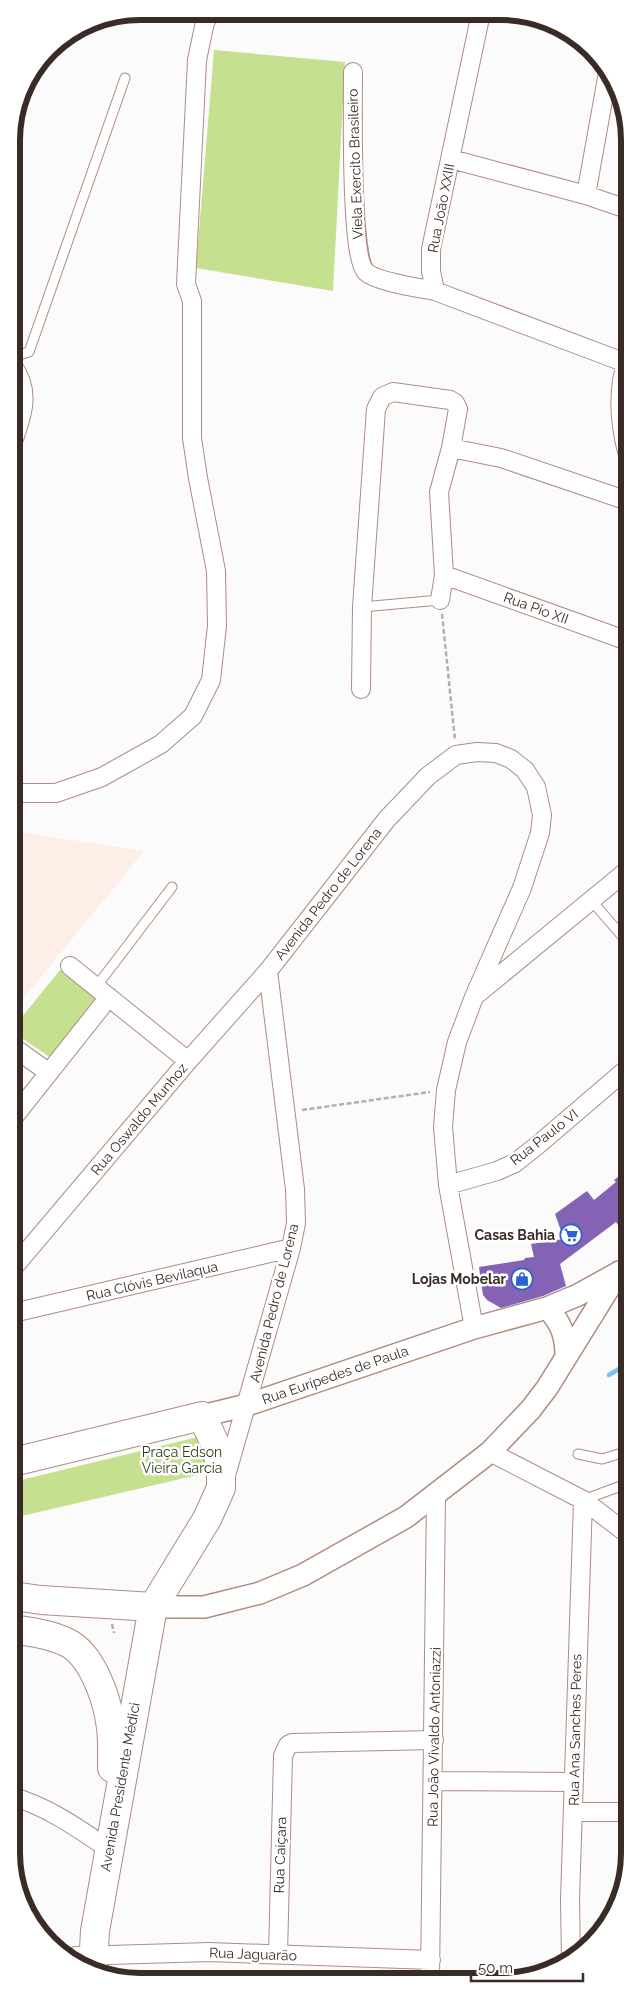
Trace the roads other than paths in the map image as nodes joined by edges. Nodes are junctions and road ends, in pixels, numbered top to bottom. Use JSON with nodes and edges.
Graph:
{"nodes":[{"id":1,"x":206,"y":20,"type":"edge"},
{"id":2,"x":479,"y":20,"type":"edge"},
{"id":3,"x":353,"y":72,"type":"dead end"},
{"id":4,"x":125,"y":78,"type":"dead end"},
{"id":5,"x":606,"y":82,"type":"edge"},
{"id":6,"x":451,"y":159,"type":"junction"},
{"id":7,"x":586,"y":195,"type":"junction"},
{"id":8,"x":621,"y":207,"type":"edge"},
{"id":9,"x":436,"y":291,"type":"junction"},
{"id":10,"x":20,"y":355,"type":"edge"},
{"id":11,"x":621,"y":358,"type":"edge"},
{"id":12,"x":20,"y":376,"type":"edge"},
{"id":13,"x":621,"y":387,"type":"edge"},
{"id":14,"x":621,"y":418,"type":"edge"},
{"id":15,"x":20,"y":423,"type":"edge"},
{"id":16,"x":451,"y":448,"type":"junction"},
{"id":17,"x":621,"y":499,"type":"edge"},
{"id":18,"x":444,"y":575,"type":"junction"},
{"id":19,"x":440,"y":600,"type":"joint"},
{"id":20,"x":362,"y":607,"type":"junction"},
{"id":21,"x":621,"y":638,"type":"edge"},
{"id":22,"x":361,"y":688,"type":"dead end"},
{"id":23,"x":20,"y":793,"type":"edge"},
{"id":24,"x":621,"y":876,"type":"edge"},
{"id":25,"x":172,"y":887,"type":"dead end"},
{"id":26,"x":591,"y":900,"type":"junction"},
{"id":27,"x":621,"y":935,"type":"edge"},
{"id":28,"x":70,"y":966,"type":"dead end"},
{"id":29,"x":268,"y":971,"type":"junction"},
{"id":30,"x":102,"y":992,"type":"junction"},
{"id":31,"x":474,"y":997,"type":"junction"},
{"id":32,"x":20,"y":1052,"type":"edge"},
{"id":33,"x":188,"y":1061,"type":"junction"},
{"id":34,"x":48,"y":1072,"type":"junction"},
{"id":35,"x":621,"y":1073,"type":"edge"},
{"id":36,"x":20,"y":1107,"type":"edge"},
{"id":37,"x":448,"y":1185,"type":"junction"},
{"id":38,"x":291,"y":1248,"type":"junction"},
{"id":39,"x":20,"y":1260,"type":"edge"},
{"id":40,"x":621,"y":1271,"type":"edge"},
{"id":41,"x":621,"y":1274,"type":"edge"},
{"id":42,"x":547,"y":1308,"type":"junction"},
{"id":43,"x":20,"y":1312,"type":"edge"},
{"id":44,"x":474,"y":1328,"type":"junction"},
{"id":45,"x":566,"y":1356,"type":"junction"},
{"id":46,"x":247,"y":1405,"type":"junction"},
{"id":47,"x":202,"y":1416,"type":"junction"},
{"id":48,"x":490,"y":1452,"type":"junction"},
{"id":49,"x":621,"y":1453,"type":"edge"},
{"id":50,"x":578,"y":1454,"type":"dead end"},
{"id":51,"x":20,"y":1460,"type":"edge"},
{"id":52,"x":621,"y":1486,"type":"edge"},
{"id":53,"x":221,"y":1488,"type":"junction"},
{"id":54,"x":436,"y":1495,"type":"junction"},
{"id":55,"x":582,"y":1500,"type":"junction"},
{"id":56,"x":621,"y":1529,"type":"edge"},
{"id":57,"x":20,"y":1597,"type":"edge"},
{"id":58,"x":153,"y":1607,"type":"junction"},
{"id":59,"x":20,"y":1630,"type":"edge"},
{"id":60,"x":434,"y":1740,"type":"junction"},
{"id":61,"x":433,"y":1781,"type":"junction"},
{"id":62,"x":574,"y":1782,"type":"junction"},
{"id":63,"x":20,"y":1799,"type":"edge"},
{"id":64,"x":573,"y":1812,"type":"junction"},
{"id":65,"x":621,"y":1812,"type":"edge"},
{"id":66,"x":104,"y":1846,"type":"junction"},
{"id":67,"x":571,"y":1951,"type":"edge"},
{"id":68,"x":278,"y":1954,"type":"junction"},
{"id":69,"x":84,"y":1959,"type":"edge"},
{"id":70,"x":431,"y":1960,"type":"junction"},
{"id":71,"x":430,"y":1973,"type":"edge"}],
"edges":[{"from":1,"to":23,"type":"street"},
{"from":2,"to":6,"type":"street","name":"Rua João XXIII"},
{"from":3,"to":9,"type":"street","name":"Viela Exercito Brasileiro"},
{"from":4,"to":10,"type":"lane"},
{"from":5,"to":7,"type":"street"},
{"from":6,"to":7,"type":"street"},
{"from":6,"to":9,"type":"street","name":"Rua João XXIII"},
{"from":7,"to":8,"type":"street"},
{"from":9,"to":11,"type":"street"},
{"from":12,"to":15,"type":"street"},
{"from":13,"to":14,"type":"street"},
{"from":16,"to":17,"type":"street"},
{"from":16,"to":18,"type":"street"},
{"from":16,"to":20,"type":"street"},
{"from":18,"to":19,"type":"street"},
{"from":18,"to":21,"type":"street","name":"Rua Pio XII"},
{"from":19,"to":20,"type":"lane"},
{"from":20,"to":22,"type":"street"},
{"from":24,"to":26,"type":"street"},
{"from":25,"to":30,"type":"lane"},
{"from":26,"to":27,"type":"lane"},
{"from":26,"to":31,"type":"street"},
{"from":28,"to":30,"type":"street"},
{"from":29,"to":31,"type":"street","name":"Avenida Pedro de Lorena"},
{"from":29,"to":33,"type":"street","name":"Rua Oswaldo Munhoz"},
{"from":29,"to":38,"type":"street","name":"Avenida Pedro de Lorena"},
{"from":30,"to":33,"type":"street"},
{"from":30,"to":34,"type":"street"},
{"from":31,"to":37,"type":"street"},
{"from":32,"to":34,"type":"street"},
{"from":33,"to":39,"type":"street","name":"Rua Oswaldo Munhoz"},
{"from":34,"to":36,"type":"street"},
{"from":35,"to":37,"type":"street","name":"Rua Paulo VI"},
{"from":37,"to":44,"type":"street"},
{"from":38,"to":43,"type":"street","name":"Rua Clóvis Bevilaqua"},
{"from":38,"to":46,"type":"street","name":"Avenida Pedro de Lorena"},
{"from":40,"to":42,"type":"street","name":"Rua Eurípedes de Paula"},
{"from":41,"to":45,"type":"street"},
{"from":42,"to":44,"type":"street","name":"Rua Eurípedes de Paula"},
{"from":42,"to":45,"type":"street"},
{"from":44,"to":46,"type":"street","name":"Rua Eurípedes de Paula"},
{"from":45,"to":48,"type":"street"},
{"from":46,"to":47,"type":"street","name":"Rua Eurípedes de Paula"},
{"from":46,"to":53,"type":"street","name":"Avenida Pedro de Lorena"},
{"from":47,"to":51,"type":"main road","name":"Rua Eurípedes de Paula"},
{"from":47,"to":53,"type":"main road","name":"Avenida Pedro de Lorena"},
{"from":48,"to":54,"type":"street"},
{"from":48,"to":55,"type":"street"},
{"from":49,"to":50,"type":"lane"},
{"from":52,"to":55,"type":"lane"},
{"from":53,"to":58,"type":"main road","name":"Avenida Pedro de Lorena"},
{"from":54,"to":58,"type":"street"},
{"from":54,"to":60,"type":"street","name":"Rua João Vivaldo Antoniazzi"},
{"from":55,"to":56,"type":"street"},
{"from":55,"to":62,"type":"street","name":"Rua Ana Sanches Peres"},
{"from":57,"to":58,"type":"main road"},
{"from":58,"to":66,"type":"main road","name":"Avenida Presidente Médici"},
{"from":59,"to":66,"type":"main road","name":"Avenida Presidente Médici"},
{"from":60,"to":61,"type":"street","name":"Rua João Vivaldo Antoniazzi"},
{"from":60,"to":68,"type":"street","name":"Rua Caiçara"},
{"from":61,"to":62,"type":"street"},
{"from":61,"to":70,"type":"street","name":"Rua João Vivaldo Antoniazzi"},
{"from":62,"to":64,"type":"street","name":"Rua Ana Sanches Peres"},
{"from":63,"to":66,"type":"street"},
{"from":64,"to":65,"type":"street"},
{"from":64,"to":67,"type":"street","name":"Rua Ana Sanches Peres"},
{"from":66,"to":69,"type":"main road","name":"Avenida Presidente Médici"},
{"from":68,"to":69,"type":"street","name":"Rua Jaguarão"},
{"from":68,"to":70,"type":"street","name":"Rua Jaguarão"},
{"from":70,"to":71,"type":"street","name":"Rua João Vivaldo Antoniazzi"}]}
